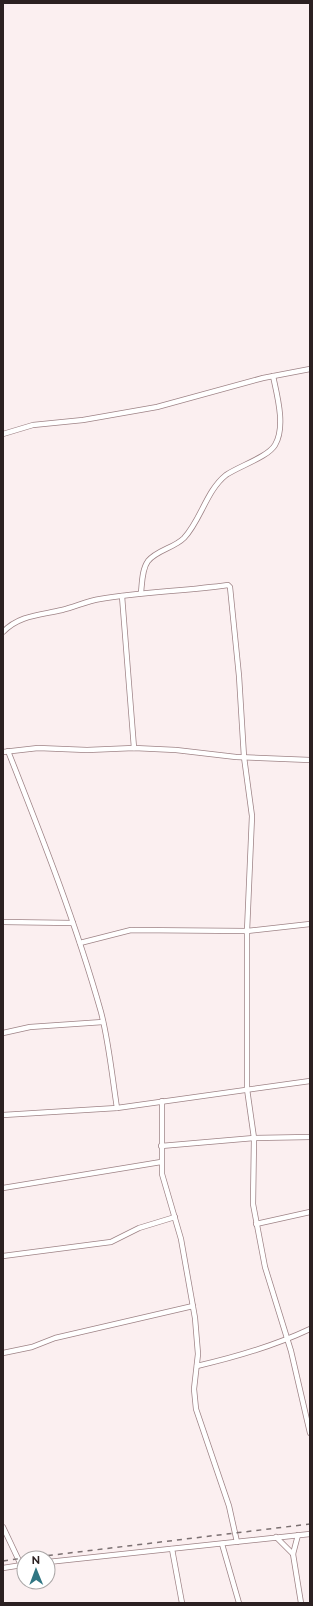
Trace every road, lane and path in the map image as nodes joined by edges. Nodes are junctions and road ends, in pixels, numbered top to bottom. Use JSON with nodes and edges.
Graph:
{"nodes":[{"id":1,"x":310,"y":369,"type":"edge"},
{"id":2,"x":273,"y":376,"type":"junction"},
{"id":3,"x":3,"y":434,"type":"edge"},
{"id":4,"x":141,"y":593,"type":"junction"},
{"id":5,"x":122,"y":596,"type":"junction"},
{"id":6,"x":3,"y":632,"type":"edge"},
{"id":7,"x":134,"y":748,"type":"junction"},
{"id":8,"x":6,"y":751,"type":"edge"},
{"id":9,"x":244,"y":757,"type":"junction"},
{"id":10,"x":310,"y":760,"type":"edge"},
{"id":11,"x":3,"y":922,"type":"edge"},
{"id":12,"x":73,"y":923,"type":"junction"},
{"id":13,"x":310,"y":924,"type":"edge"},
{"id":14,"x":247,"y":931,"type":"junction"},
{"id":15,"x":80,"y":942,"type":"junction"},
{"id":16,"x":103,"y":1022,"type":"junction"},
{"id":17,"x":3,"y":1033,"type":"edge"},
{"id":18,"x":310,"y":1081,"type":"edge"},
{"id":19,"x":247,"y":1089,"type":"junction"},
{"id":20,"x":162,"y":1101,"type":"junction"},
{"id":21,"x":117,"y":1108,"type":"junction"},
{"id":22,"x":3,"y":1115,"type":"edge"},
{"id":23,"x":310,"y":1137,"type":"edge"},
{"id":24,"x":254,"y":1138,"type":"junction"},
{"id":25,"x":161,"y":1146,"type":"junction"},
{"id":26,"x":161,"y":1162,"type":"junction"},
{"id":27,"x":3,"y":1188,"type":"edge"},
{"id":28,"x":310,"y":1212,"type":"edge"},
{"id":29,"x":175,"y":1217,"type":"junction"},
{"id":30,"x":256,"y":1224,"type":"junction"},
{"id":31,"x":3,"y":1256,"type":"edge"},
{"id":32,"x":193,"y":1306,"type":"junction"},
{"id":33,"x":310,"y":1329,"type":"edge"},
{"id":34,"x":288,"y":1340,"type":"junction"},
{"id":35,"x":3,"y":1354,"type":"edge"},
{"id":36,"x":197,"y":1366,"type":"junction"},
{"id":37,"x":308,"y":1417,"type":"edge"},
{"id":38,"x":310,"y":1433,"type":"edge"},
{"id":39,"x":3,"y":1527,"type":"edge"},
{"id":40,"x":310,"y":1534,"type":"edge"},
{"id":41,"x":298,"y":1535,"type":"junction"},
{"id":42,"x":276,"y":1537,"type":"junction"},
{"id":43,"x":237,"y":1542,"type":"junction"},
{"id":44,"x":222,"y":1544,"type":"junction"},
{"id":45,"x":172,"y":1549,"type":"junction"},
{"id":46,"x":16,"y":1552,"type":"edge"},
{"id":47,"x":293,"y":1554,"type":"junction"},
{"id":48,"x":56,"y":1561,"type":"edge"},
{"id":49,"x":16,"y":1566,"type":"edge"},
{"id":50,"x":3,"y":1568,"type":"edge"},
{"id":51,"x":182,"y":1603,"type":"edge"},
{"id":52,"x":239,"y":1603,"type":"edge"},
{"id":53,"x":301,"y":1603,"type":"edge"}],
"edges":[{"from":1,"to":2,"type":"street"},
{"from":2,"to":3,"type":"street"},
{"from":2,"to":4,"type":"street"},
{"from":4,"to":5,"type":"street"},
{"from":4,"to":9,"type":"street"},
{"from":5,"to":6,"type":"street"},
{"from":5,"to":7,"type":"street"},
{"from":7,"to":8,"type":"street"},
{"from":7,"to":9,"type":"street"},
{"from":8,"to":12,"type":"street"},
{"from":9,"to":10,"type":"street"},
{"from":9,"to":14,"type":"street"},
{"from":11,"to":12,"type":"street"},
{"from":12,"to":15,"type":"street"},
{"from":13,"to":14,"type":"street"},
{"from":14,"to":15,"type":"street"},
{"from":14,"to":19,"type":"street"},
{"from":15,"to":16,"type":"street"},
{"from":16,"to":17,"type":"street"},
{"from":16,"to":21,"type":"street"},
{"from":18,"to":19,"type":"street"},
{"from":19,"to":20,"type":"street"},
{"from":19,"to":24,"type":"street"},
{"from":20,"to":21,"type":"street"},
{"from":20,"to":25,"type":"street"},
{"from":21,"to":22,"type":"street"},
{"from":23,"to":24,"type":"street"},
{"from":24,"to":25,"type":"street"},
{"from":24,"to":30,"type":"street"},
{"from":25,"to":26,"type":"street"},
{"from":26,"to":27,"type":"street"},
{"from":26,"to":29,"type":"street"},
{"from":28,"to":30,"type":"street"},
{"from":29,"to":31,"type":"street"},
{"from":29,"to":32,"type":"street"},
{"from":30,"to":34,"type":"street"},
{"from":32,"to":35,"type":"street"},
{"from":32,"to":36,"type":"street"},
{"from":33,"to":34,"type":"street"},
{"from":34,"to":36,"type":"street"},
{"from":34,"to":37,"type":"street"},
{"from":36,"to":43,"type":"street"},
{"from":37,"to":38,"type":"street"},
{"from":39,"to":46,"type":"street"},
{"from":40,"to":41,"type":"street"},
{"from":41,"to":42,"type":"street"},
{"from":41,"to":47,"type":"street"},
{"from":42,"to":43,"type":"street"},
{"from":42,"to":47,"type":"street"},
{"from":43,"to":44,"type":"street"},
{"from":44,"to":45,"type":"street"},
{"from":44,"to":52,"type":"street"},
{"from":45,"to":48,"type":"street"},
{"from":45,"to":51,"type":"street"},
{"from":47,"to":53,"type":"street"},
{"from":49,"to":50,"type":"street"}]}
